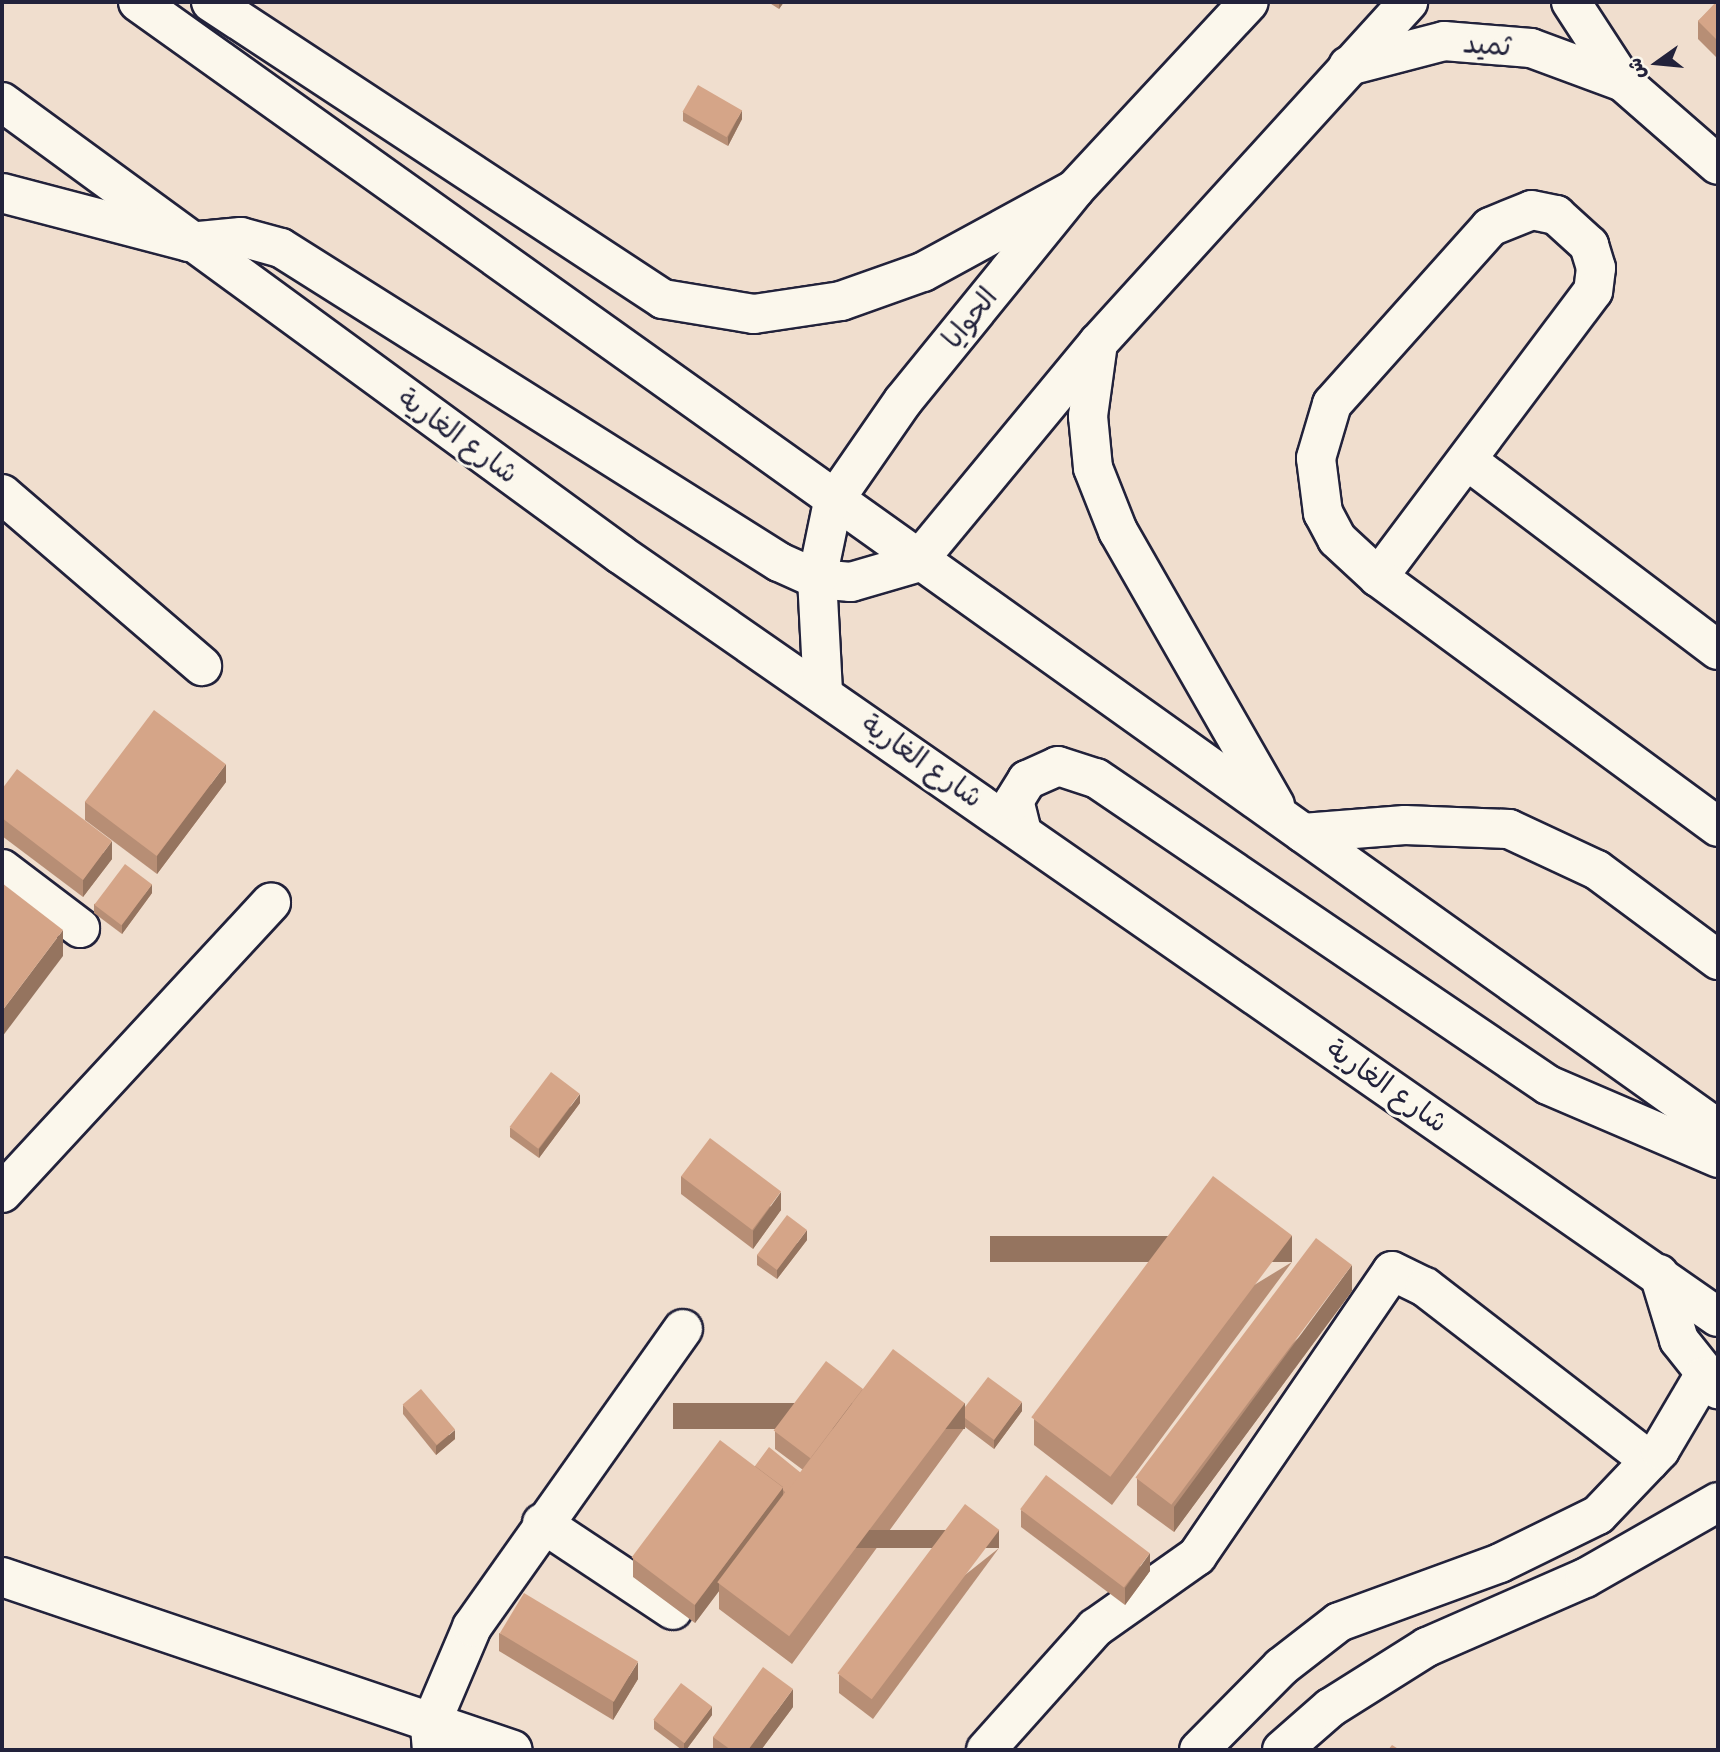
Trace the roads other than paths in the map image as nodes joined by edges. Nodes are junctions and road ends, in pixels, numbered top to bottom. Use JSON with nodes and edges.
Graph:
{"nodes":[{"id":1,"x":138,"y":2,"type":"edge"},
{"id":2,"x":211,"y":2,"type":"edge"},
{"id":3,"x":1249,"y":2,"type":"edge"},
{"id":4,"x":1408,"y":2,"type":"edge"},
{"id":5,"x":1571,"y":2,"type":"edge"},
{"id":6,"x":1348,"y":66,"type":"junction"},
{"id":7,"x":1623,"y":82,"type":"junction"},
{"id":8,"x":2,"y":102,"type":"edge"},
{"id":9,"x":1718,"y":164,"type":"edge"},
{"id":10,"x":1075,"y":189,"type":"junction"},
{"id":11,"x":2,"y":193,"type":"edge"},
{"id":12,"x":189,"y":242,"type":"junction"},
{"id":13,"x":1098,"y":343,"type":"junction"},
{"id":14,"x":1468,"y":461,"type":"junction"},
{"id":15,"x":2,"y":494,"type":"edge"},
{"id":16,"x":832,"y":502,"type":"junction"},
{"id":17,"x":916,"y":563,"type":"junction"},
{"id":18,"x":1378,"y":578,"type":"junction"},
{"id":19,"x":817,"y":579,"type":"junction"},
{"id":20,"x":1718,"y":650,"type":"edge"},
{"id":21,"x":202,"y":666,"type":"dead end"},
{"id":22,"x":823,"y":692,"type":"junction"},
{"id":23,"x":1293,"y":826,"type":"junction"},
{"id":24,"x":1718,"y":827,"type":"edge"},
{"id":25,"x":1022,"y":832,"type":"junction"},
{"id":26,"x":2,"y":869,"type":"edge"},
{"id":27,"x":271,"y":903,"type":"dead end"},
{"id":28,"x":80,"y":928,"type":"dead end"},
{"id":29,"x":1718,"y":960,"type":"edge"},
{"id":30,"x":1718,"y":1129,"type":"edge"},
{"id":31,"x":1718,"y":1158,"type":"edge"},
{"id":32,"x":2,"y":1193,"type":"edge"},
{"id":33,"x":1659,"y":1274,"type":"junction"},
{"id":34,"x":1718,"y":1317,"type":"edge"},
{"id":35,"x":683,"y":1329,"type":"dead end"},
{"id":36,"x":1711,"y":1383,"type":"edge"},
{"id":37,"x":1650,"y":1461,"type":"junction"},
{"id":38,"x":1718,"y":1502,"type":"edge"},
{"id":39,"x":542,"y":1523,"type":"junction"},
{"id":40,"x":2,"y":1577,"type":"edge"},
{"id":41,"x":1451,"y":1581,"type":"junction"},
{"id":42,"x":673,"y":1610,"type":"edge"},
{"id":43,"x":1479,"y":1624,"type":"junction"},
{"id":44,"x":431,"y":1738,"type":"edge"},
{"id":45,"x":513,"y":1750,"type":"edge"},
{"id":46,"x":986,"y":1750,"type":"edge"},
{"id":47,"x":1199,"y":1750,"type":"edge"},
{"id":48,"x":1282,"y":1750,"type":"edge"}],
"edges":[{"from":1,"to":16,"type":"street"},
{"from":2,"to":10,"type":"street"},
{"from":3,"to":10,"type":"street","name":"الحوايا"},
{"from":4,"to":6,"type":"street"},
{"from":5,"to":7,"type":"street","name":"ثميد"},
{"from":6,"to":7,"type":"street","name":"ثميد"},
{"from":6,"to":13,"type":"street"},
{"from":7,"to":9,"type":"street","name":"ثميد"},
{"from":8,"to":12,"type":"street","name":"شارع الغارية"},
{"from":10,"to":16,"type":"street","name":"الحوايا"},
{"from":11,"to":12,"type":"street","name":"شارع الغارية"},
{"from":12,"to":19,"type":"street"},
{"from":12,"to":22,"type":"street","name":"شارع الغارية"},
{"from":13,"to":17,"type":"street"},
{"from":13,"to":23,"type":"street"},
{"from":14,"to":18,"type":"street"},
{"from":14,"to":18,"type":"street"},
{"from":14,"to":20,"type":"street"},
{"from":15,"to":21,"type":"street"},
{"from":16,"to":17,"type":"street"},
{"from":16,"to":19,"type":"street","name":"الحوايا"},
{"from":17,"to":19,"type":"street"},
{"from":17,"to":23,"type":"street"},
{"from":18,"to":24,"type":"street"},
{"from":19,"to":22,"type":"street","name":"الحوايا"},
{"from":22,"to":25,"type":"street","name":"شارع الغارية"},
{"from":23,"to":29,"type":"street"},
{"from":23,"to":30,"type":"street"},
{"from":25,"to":31,"type":"street"},
{"from":25,"to":33,"type":"street","name":"شارع الغارية"},
{"from":26,"to":28,"type":"street"},
{"from":27,"to":32,"type":"street"},
{"from":33,"to":34,"type":"street","name":"شارع الغارية"},
{"from":33,"to":36,"type":"street"},
{"from":35,"to":39,"type":"street"},
{"from":36,"to":37,"type":"street"},
{"from":37,"to":41,"type":"street"},
{"from":37,"to":46,"type":"street"},
{"from":38,"to":43,"type":"street"},
{"from":39,"to":42,"type":"street"},
{"from":39,"to":44,"type":"street"},
{"from":40,"to":44,"type":"street"},
{"from":41,"to":43,"type":"street"},
{"from":41,"to":47,"type":"street"},
{"from":43,"to":48,"type":"street"},
{"from":44,"to":45,"type":"street"}]}
